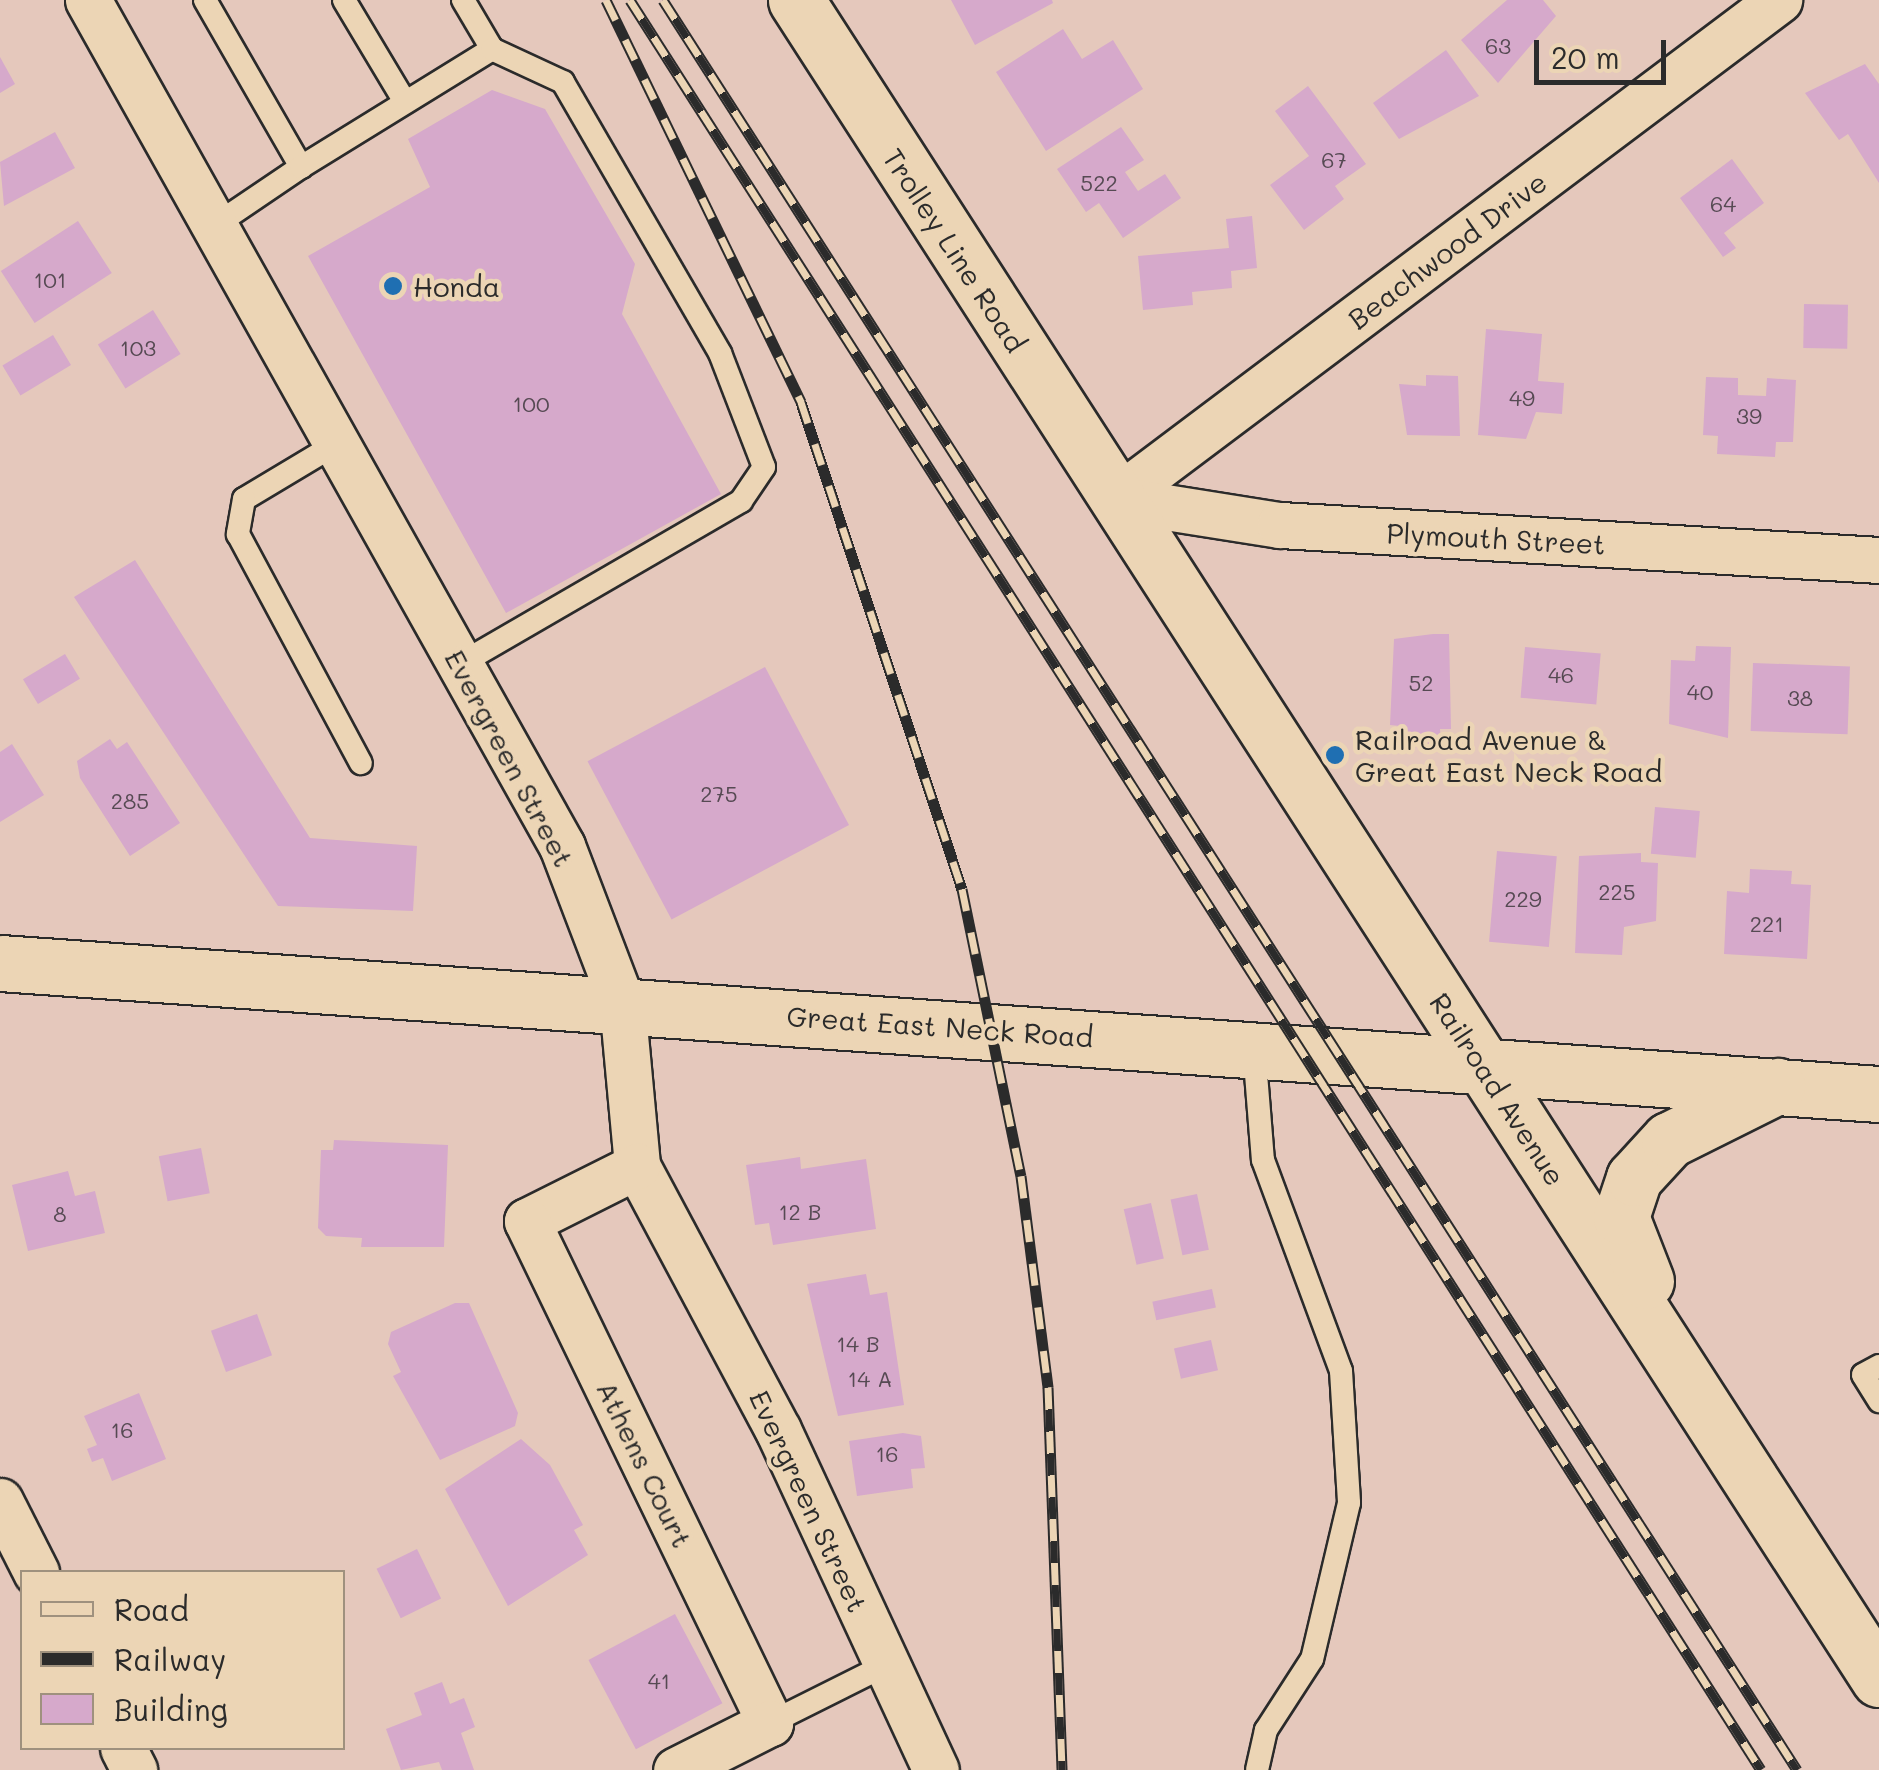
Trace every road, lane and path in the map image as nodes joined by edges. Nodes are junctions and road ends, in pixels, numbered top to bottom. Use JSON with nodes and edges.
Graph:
{"nodes":[{"id":1,"x":88,"y":0,"type":"edge"},
{"id":2,"x":205,"y":0,"type":"edge"},
{"id":3,"x":344,"y":0,"type":"edge"},
{"id":4,"x":463,"y":0,"type":"edge"},
{"id":5,"x":796,"y":0,"type":"edge"},
{"id":6,"x":1779,"y":0,"type":"edge"},
{"id":7,"x":492,"y":48,"type":"junction"},
{"id":8,"x":406,"y":102,"type":"junction"},
{"id":9,"x":301,"y":168,"type":"junction"},
{"id":10,"x":214,"y":226,"type":"junction"},
{"id":11,"x":336,"y":444,"type":"junction"},
{"id":12,"x":1114,"y":499,"type":"junction"},
{"id":13,"x":1879,"y":560,"type":"edge"},
{"id":14,"x":460,"y":664,"type":"junction"},
{"id":15,"x":361,"y":763,"type":"dead end"},
{"id":16,"x":0,"y":963,"type":"edge"},
{"id":17,"x":622,"y":1003,"type":"junction"},
{"id":18,"x":1254,"y":1046,"type":"junction"},
{"id":19,"x":1480,"y":1062,"type":"junction"},
{"id":20,"x":1777,"y":1086,"type":"junction"},
{"id":21,"x":1879,"y":1094,"type":"edge"},
{"id":22,"x":636,"y":1166,"type":"junction"},
{"id":23,"x":1677,"y":1360,"type":"junction"},
{"id":24,"x":1879,"y":1366,"type":"edge"},
{"id":25,"x":1879,"y":1401,"type":"edge"},
{"id":26,"x":0,"y":1501,"type":"edge"},
{"id":27,"x":35,"y":1570,"type":"edge"},
{"id":28,"x":886,"y":1665,"type":"junction"},
{"id":29,"x":1879,"y":1679,"type":"edge"},
{"id":30,"x":770,"y":1722,"type":"junction"},
{"id":31,"x":676,"y":1770,"type":"edge"},
{"id":32,"x":936,"y":1770,"type":"edge"},
{"id":33,"x":1257,"y":1770,"type":"edge"}],
"edges":[{"from":1,"to":10,"type":"street","name":"Evergreen Street"},
{"from":2,"to":9,"type":"lane"},
{"from":3,"to":8,"type":"lane"},
{"from":4,"to":7,"type":"lane"},
{"from":5,"to":12,"type":"main road","name":"Trolley Line Road"},
{"from":6,"to":12,"type":"street","name":"Beachwood Drive"},
{"from":7,"to":8,"type":"lane"},
{"from":7,"to":14,"type":"lane"},
{"from":8,"to":9,"type":"lane"},
{"from":9,"to":10,"type":"lane"},
{"from":10,"to":11,"type":"street","name":"Evergreen Street"},
{"from":11,"to":14,"type":"street","name":"Evergreen Street"},
{"from":11,"to":15,"type":"lane"},
{"from":12,"to":13,"type":"street","name":"Plymouth Street"},
{"from":12,"to":19,"type":"main road","name":"Railroad Avenue"},
{"from":14,"to":17,"type":"street","name":"Evergreen Street"},
{"from":16,"to":17,"type":"main road","name":"Great East Neck Road"},
{"from":17,"to":18,"type":"main road","name":"Great East Neck Road"},
{"from":17,"to":22,"type":"street","name":"Evergreen Street"},
{"from":18,"to":19,"type":"main road","name":"Great East Neck Road"},
{"from":18,"to":33,"type":"lane"},
{"from":19,"to":20,"type":"main road","name":"Great East Neck Road"},
{"from":19,"to":23,"type":"main road","name":"Railroad Avenue"},
{"from":20,"to":21,"type":"main road","name":"Great East Neck Road"},
{"from":20,"to":23,"type":"main road"},
{"from":22,"to":28,"type":"street","name":"Evergreen Street"},
{"from":22,"to":30,"type":"street","name":"Athens Court"},
{"from":23,"to":29,"type":"main road","name":"Railroad Avenue"},
{"from":24,"to":25,"type":"lane"},
{"from":26,"to":27,"type":"street"},
{"from":28,"to":30,"type":"lane"},
{"from":28,"to":32,"type":"street","name":"Evergreen Street"},
{"from":30,"to":31,"type":"street"}]}
